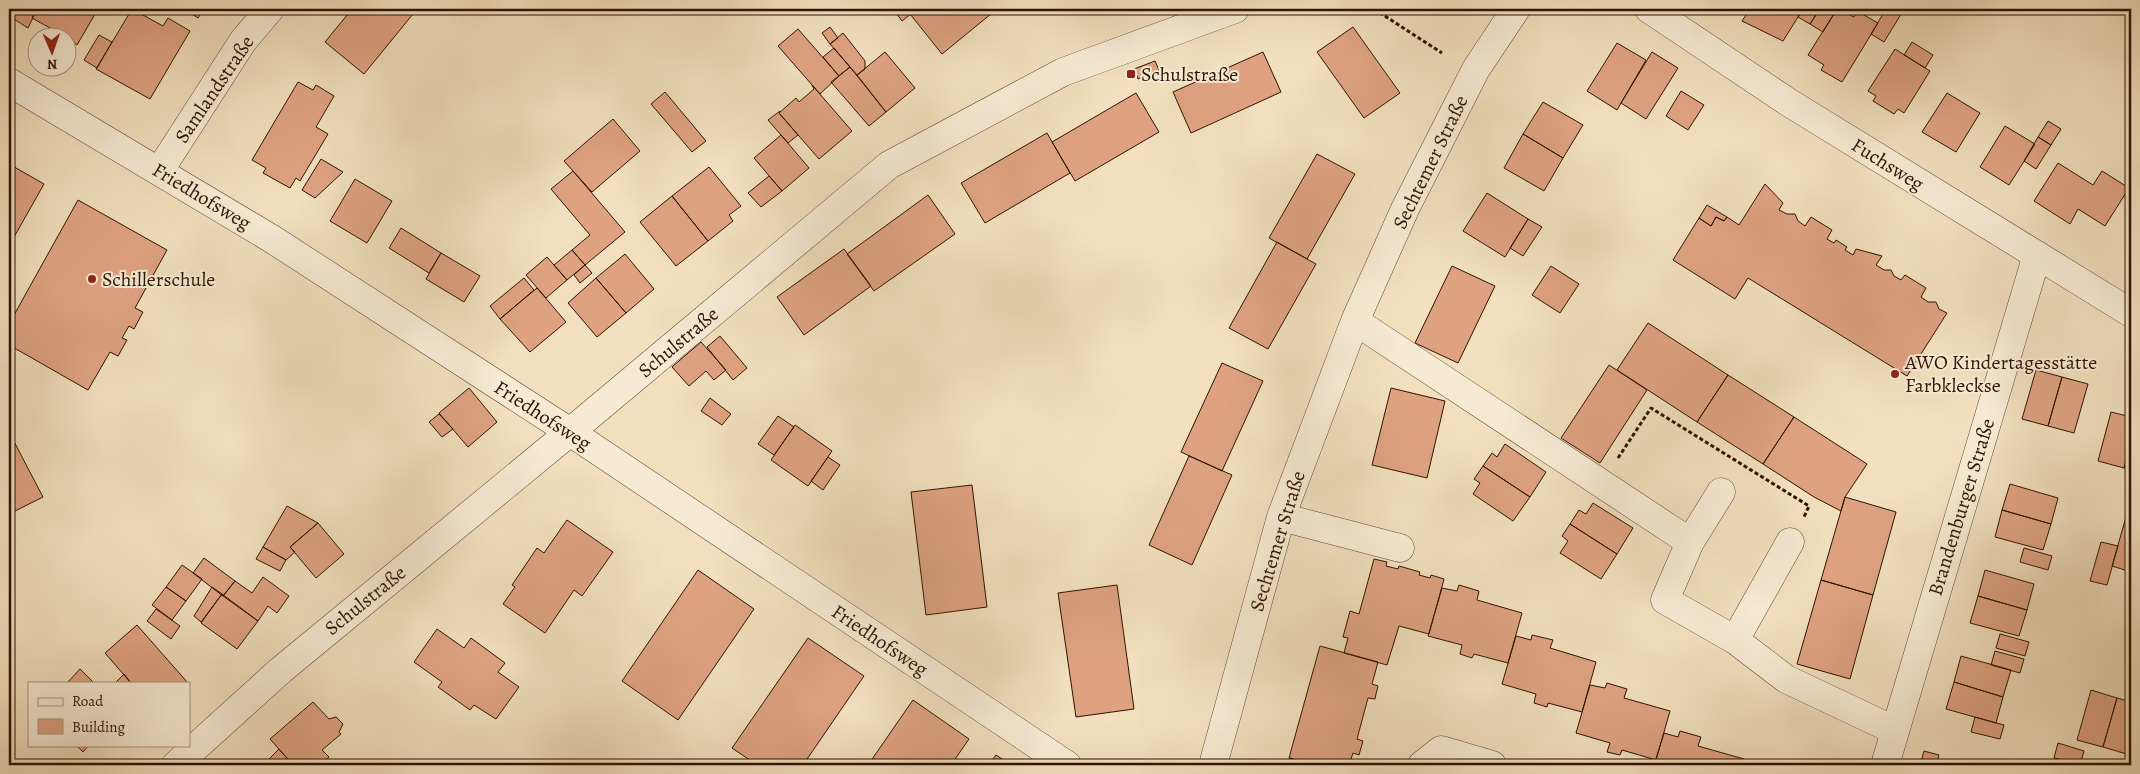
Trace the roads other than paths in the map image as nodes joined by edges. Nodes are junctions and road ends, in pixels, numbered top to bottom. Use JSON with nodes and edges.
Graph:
{"nodes":[{"id":1,"x":270,"y":9,"type":"edge"},
{"id":2,"x":1235,"y":9,"type":"edge"},
{"id":3,"x":1516,"y":9,"type":"edge"},
{"id":4,"x":1649,"y":9,"type":"edge"},
{"id":5,"x":9,"y":82,"type":"edge"},
{"id":6,"x":160,"y":170,"type":"junction"},
{"id":7,"x":2037,"y":255,"type":"junction"},
{"id":8,"x":2131,"y":313,"type":"edge"},
{"id":9,"x":1355,"y":322,"type":"junction"},
{"id":10,"x":570,"y":432,"type":"junction"},
{"id":11,"x":1721,"y":492,"type":"dead end"},
{"id":12,"x":1281,"y":517,"type":"junction"},
{"id":13,"x":1690,"y":542,"type":"junction"},
{"id":14,"x":1790,"y":542,"type":"dead end"},
{"id":15,"x":1400,"y":548,"type":"dead end"},
{"id":16,"x":1735,"y":640,"type":"junction"},
{"id":17,"x":1894,"y":730,"type":"junction"},
{"id":18,"x":176,"y":765,"type":"edge"},
{"id":19,"x":1067,"y":765,"type":"edge"},
{"id":20,"x":1213,"y":765,"type":"edge"},
{"id":21,"x":1422,"y":765,"type":"edge"},
{"id":22,"x":1492,"y":765,"type":"edge"},
{"id":23,"x":1885,"y":765,"type":"edge"}],
"edges":[{"from":1,"to":6,"type":"street","name":"Samlandstraße"},
{"from":2,"to":10,"type":"street","name":"Schulstraße"},
{"from":3,"to":9,"type":"street","name":"Sechtemer Straße"},
{"from":4,"to":7,"type":"street","name":"Fuchsweg"},
{"from":5,"to":6,"type":"street","name":"Friedhofsweg"},
{"from":6,"to":10,"type":"street","name":"Friedhofsweg"},
{"from":7,"to":8,"type":"street","name":"Fuchsweg"},
{"from":7,"to":17,"type":"street","name":"Brandenburger Straße"},
{"from":9,"to":12,"type":"street","name":"Sechtemer Straße"},
{"from":9,"to":13,"type":"street"},
{"from":10,"to":18,"type":"street","name":"Schulstraße"},
{"from":10,"to":19,"type":"street","name":"Friedhofsweg"},
{"from":11,"to":13,"type":"street"},
{"from":12,"to":15,"type":"street"},
{"from":12,"to":20,"type":"street","name":"Sechtemer Straße"},
{"from":13,"to":16,"type":"street"},
{"from":14,"to":16,"type":"street"},
{"from":16,"to":17,"type":"street"},
{"from":17,"to":23,"type":"street","name":"Brandenburger Straße"},
{"from":21,"to":22,"type":"street"}]}
